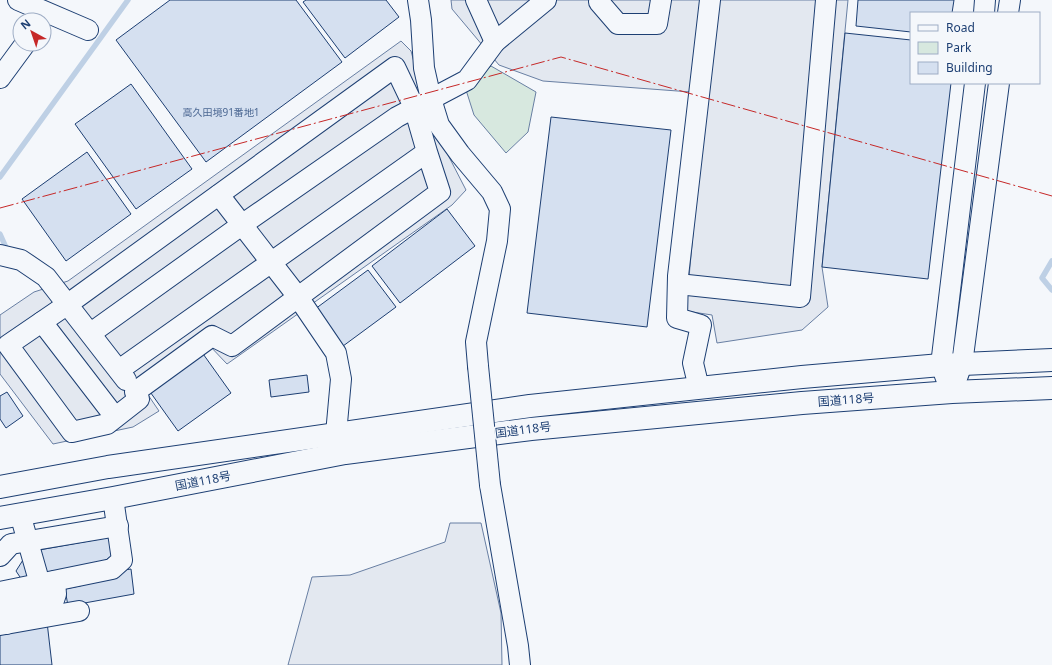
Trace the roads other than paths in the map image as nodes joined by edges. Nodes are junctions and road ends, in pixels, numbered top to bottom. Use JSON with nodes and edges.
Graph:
{"nodes":[{"id":1,"x":18,"y":0,"type":"edge"},
{"id":2,"x":418,"y":0,"type":"edge"},
{"id":3,"x":476,"y":0,"type":"edge"},
{"id":4,"x":546,"y":0,"type":"edge"},
{"id":5,"x":661,"y":0,"type":"edge"},
{"id":6,"x":710,"y":0,"type":"edge"},
{"id":7,"x":826,"y":0,"type":"edge"},
{"id":8,"x":985,"y":0,"type":"edge"},
{"id":9,"x":1010,"y":0,"type":"edge"},
{"id":10,"x":598,"y":1,"type":"edge"},
{"id":11,"x":39,"y":12,"type":"edge"},
{"id":12,"x":984,"y":12,"type":"edge"},
{"id":13,"x":1008,"y":12,"type":"edge"},
{"id":14,"x":52,"y":18,"type":"edge"},
{"id":15,"x":88,"y":30,"type":"dead end"},
{"id":16,"x":495,"y":42,"type":"junction"},
{"id":17,"x":19,"y":52,"type":"edge"},
{"id":18,"x":0,"y":78,"type":"edge"},
{"id":19,"x":975,"y":84,"type":"edge"},
{"id":20,"x":999,"y":84,"type":"edge"},
{"id":21,"x":422,"y":103,"type":"junction"},
{"id":22,"x":427,"y":152,"type":"junction"},
{"id":23,"x":218,"y":195,"type":"junction"},
{"id":24,"x":243,"y":224,"type":"junction"},
{"id":25,"x":0,"y":255,"type":"edge"},
{"id":26,"x":272,"y":263,"type":"junction"},
{"id":27,"x":678,"y":284,"type":"junction"},
{"id":28,"x":298,"y":297,"type":"junction"},
{"id":29,"x":68,"y":304,"type":"junction"},
{"id":30,"x":42,"y":322,"type":"junction"},
{"id":31,"x":91,"y":334,"type":"junction"},
{"id":32,"x":1052,"y":360,"type":"edge"},
{"id":33,"x":951,"y":365,"type":"junction"},
{"id":34,"x":119,"y":370,"type":"junction"},
{"id":35,"x":699,"y":388,"type":"junction"},
{"id":36,"x":1052,"y":388,"type":"edge"},
{"id":37,"x":135,"y":392,"type":"junction"},
{"id":38,"x":952,"y":392,"type":"junction"},
{"id":39,"x":115,"y":417,"type":"junction"},
{"id":40,"x":336,"y":434,"type":"junction"},
{"id":41,"x":0,"y":487,"type":"edge"},
{"id":42,"x":114,"y":498,"type":"junction"},
{"id":43,"x":10,"y":516,"type":"edge"},
{"id":44,"x":118,"y":526,"type":"junction"},
{"id":45,"x":27,"y":541,"type":"junction"},
{"id":46,"x":0,"y":556,"type":"edge"},
{"id":47,"x":48,"y":582,"type":"junction"},
{"id":48,"x":0,"y":592,"type":"edge"},
{"id":49,"x":80,"y":611,"type":"dead end"},
{"id":50,"x":3,"y":625,"type":"edge"},
{"id":51,"x":520,"y":665,"type":"edge"}],
"edges":[{"from":1,"to":11,"type":"street"},
{"from":2,"to":21,"type":"street"},
{"from":3,"to":16,"type":"street"},
{"from":4,"to":16,"type":"street"},
{"from":5,"to":10,"type":"street"},
{"from":6,"to":27,"type":"street"},
{"from":7,"to":27,"type":"street"},
{"from":8,"to":12,"type":"street"},
{"from":9,"to":13,"type":"street"},
{"from":14,"to":15,"type":"street"},
{"from":16,"to":21,"type":"street"},
{"from":17,"to":18,"type":"street"},
{"from":19,"to":33,"type":"street"},
{"from":20,"to":33,"type":"street"},
{"from":21,"to":22,"type":"street"},
{"from":21,"to":23,"type":"street"},
{"from":21,"to":24,"type":"street"},
{"from":21,"to":51,"type":"street","bridge":true},
{"from":22,"to":26,"type":"street"},
{"from":22,"to":28,"type":"street"},
{"from":23,"to":24,"type":"street"},
{"from":23,"to":29,"type":"street"},
{"from":24,"to":26,"type":"street"},
{"from":24,"to":31,"type":"street"},
{"from":25,"to":29,"type":"street"},
{"from":26,"to":28,"type":"street"},
{"from":26,"to":34,"type":"street"},
{"from":27,"to":35,"type":"street"},
{"from":28,"to":37,"type":"street"},
{"from":28,"to":40,"type":"street"},
{"from":29,"to":30,"type":"street"},
{"from":29,"to":31,"type":"street"},
{"from":30,"to":39,"type":"street"},
{"from":30,"to":39,"type":"street"},
{"from":31,"to":34,"type":"street"},
{"from":32,"to":33,"type":"highway","name":"国道118号"},
{"from":33,"to":35,"type":"highway","name":"国道118号"},
{"from":33,"to":38,"type":"street"},
{"from":34,"to":37,"type":"street"},
{"from":35,"to":40,"type":"highway","name":"国道118号"},
{"from":36,"to":38,"type":"highway","name":"国道118号"},
{"from":37,"to":39,"type":"street"},
{"from":38,"to":42,"type":"highway","name":"国道118号"},
{"from":40,"to":41,"type":"highway","name":"国道118号"},
{"from":42,"to":43,"type":"highway","name":"国道118号"},
{"from":42,"to":44,"type":"street"},
{"from":43,"to":45,"type":"street"},
{"from":44,"to":45,"type":"street"},
{"from":44,"to":47,"type":"street"},
{"from":45,"to":46,"type":"street"},
{"from":45,"to":47,"type":"street"},
{"from":47,"to":48,"type":"street"},
{"from":47,"to":50,"type":"street"},
{"from":49,"to":50,"type":"street"}]}
